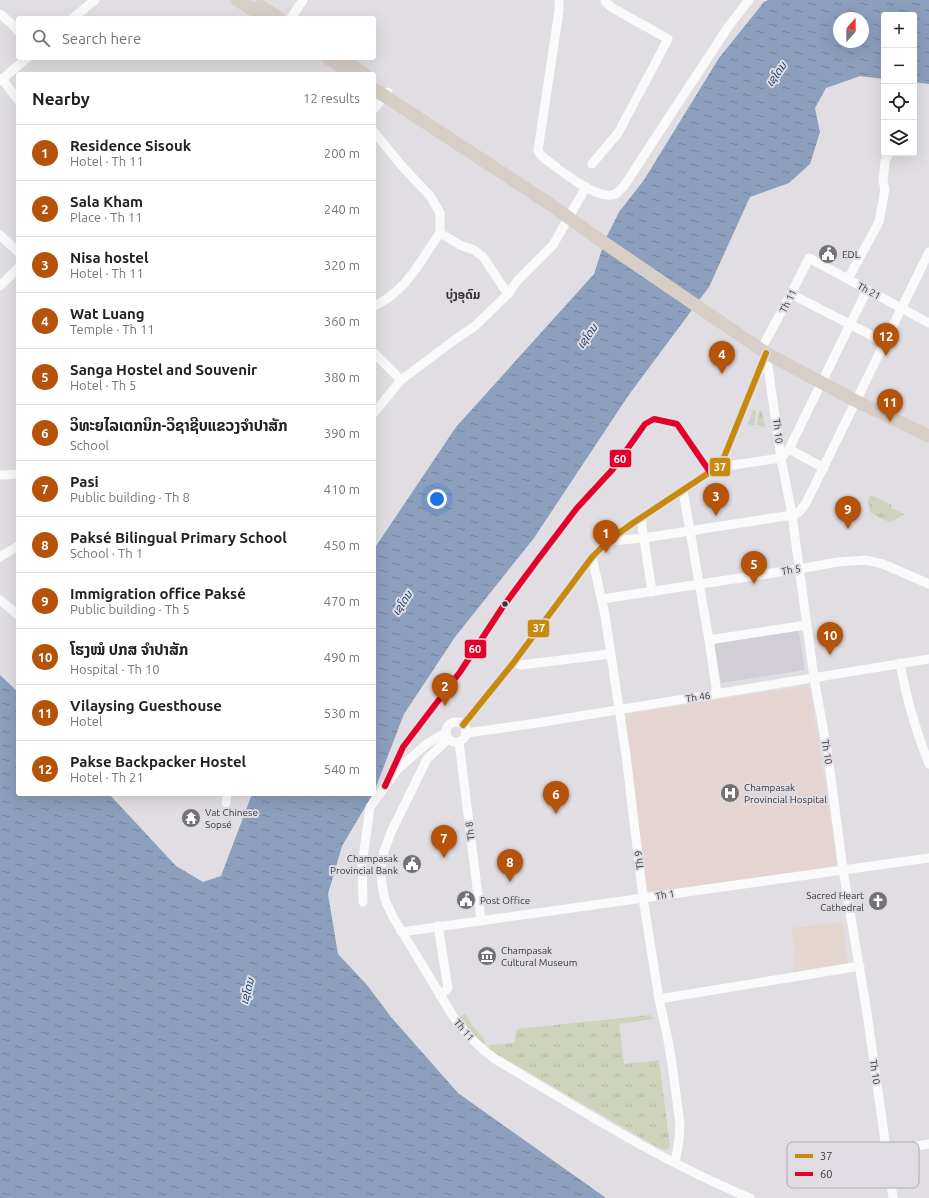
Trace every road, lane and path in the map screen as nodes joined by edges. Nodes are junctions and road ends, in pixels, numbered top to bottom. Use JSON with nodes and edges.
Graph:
{"nodes":[{"id":1,"x":95,"y":0,"type":"edge"},
{"id":2,"x":237,"y":0,"type":"edge"},
{"id":3,"x":251,"y":0,"type":"edge"},
{"id":4,"x":303,"y":0,"type":"edge"},
{"id":5,"x":559,"y":0,"type":"edge"},
{"id":6,"x":604,"y":0,"type":"edge"},
{"id":7,"x":749,"y":0,"type":"edge"},
{"id":8,"x":0,"y":14,"type":"edge"},
{"id":9,"x":76,"y":16,"type":"edge"},
{"id":10,"x":264,"y":16,"type":"edge"},
{"id":11,"x":276,"y":16,"type":"edge"},
{"id":12,"x":292,"y":16,"type":"edge"},
{"id":13,"x":16,"y":29,"type":"edge"},
{"id":14,"x":25,"y":60,"type":"edge"},
{"id":15,"x":331,"y":60,"type":"edge"},
{"id":16,"x":344,"y":60,"type":"edge"},
{"id":17,"x":349,"y":72,"type":"edge"},
{"id":18,"x":361,"y":72,"type":"edge"},
{"id":19,"x":1,"y":80,"type":"edge"},
{"id":20,"x":376,"y":84,"type":"edge"},
{"id":21,"x":382,"y":92,"type":"edge"},
{"id":22,"x":16,"y":98,"type":"edge"},
{"id":23,"x":376,"y":104,"type":"edge"},
{"id":24,"x":376,"y":134,"type":"edge"},
{"id":25,"x":888,"y":156,"type":"edge"},
{"id":26,"x":592,"y":164,"type":"dead end"},
{"id":27,"x":586,"y":187,"type":"junction"},
{"id":28,"x":440,"y":233,"type":"junction"},
{"id":29,"x":0,"y":235,"type":"edge"},
{"id":30,"x":16,"y":250,"type":"edge"},
{"id":31,"x":929,"y":252,"type":"edge"},
{"id":32,"x":809,"y":258,"type":"joint"},
{"id":33,"x":16,"y":270,"type":"edge"},
{"id":34,"x":848,"y":279,"type":"junction"},
{"id":35,"x":0,"y":286,"type":"edge"},
{"id":36,"x":867,"y":290,"type":"junction"},
{"id":37,"x":508,"y":294,"type":"junction"},
{"id":38,"x":791,"y":294,"type":"junction"},
{"id":39,"x":376,"y":305,"type":"edge"},
{"id":40,"x":902,"y":308,"type":"junction"},
{"id":41,"x":929,"y":323,"type":"edge"},
{"id":42,"x":850,"y":324,"type":"junction"},
{"id":43,"x":884,"y":343,"type":"junction"},
{"id":44,"x":766,"y":348,"type":"junction"},
{"id":45,"x":376,"y":356,"type":"edge"},
{"id":46,"x":402,"y":380,"type":"junction"},
{"id":47,"x":822,"y":380,"type":"junction"},
{"id":48,"x":858,"y":398,"type":"junction"},
{"id":49,"x":376,"y":411,"type":"edge"},
{"id":50,"x":929,"y":427,"type":"edge"},
{"id":51,"x":929,"y":436,"type":"edge"},
{"id":52,"x":789,"y":449,"type":"junction"},
{"id":53,"x":781,"y":458,"type":"junction"},
{"id":54,"x":720,"y":467,"type":"junction"},
{"id":55,"x":824,"y":468,"type":"junction"},
{"id":56,"x":710,"y":472,"type":"junction"},
{"id":57,"x":16,"y":474,"type":"edge"},
{"id":58,"x":0,"y":475,"type":"edge"},
{"id":59,"x":683,"y":490,"type":"junction"},
{"id":60,"x":792,"y":515,"type":"junction"},
{"id":61,"x":641,"y":519,"type":"junction"},
{"id":62,"x":689,"y":530,"type":"junction"},
{"id":63,"x":644,"y":538,"type":"junction"},
{"id":64,"x":608,"y":541,"type":"junction"},
{"id":65,"x":16,"y":547,"type":"edge"},
{"id":66,"x":0,"y":557,"type":"edge"},
{"id":67,"x":592,"y":557,"type":"junction"},
{"id":68,"x":799,"y":569,"type":"junction"},
{"id":69,"x":699,"y":584,"type":"junction"},
{"id":70,"x":929,"y":584,"type":"edge"},
{"id":71,"x":652,"y":592,"type":"junction"},
{"id":72,"x":602,"y":599,"type":"junction"},
{"id":73,"x":0,"y":600,"type":"edge"},
{"id":74,"x":16,"y":612,"type":"edge"},
{"id":75,"x":806,"y":625,"type":"junction"},
{"id":76,"x":709,"y":640,"type":"junction"},
{"id":77,"x":610,"y":654,"type":"junction"},
{"id":78,"x":929,"y":659,"type":"edge"},
{"id":79,"x":514,"y":662,"type":"junction"},
{"id":80,"x":900,"y":663,"type":"junction"},
{"id":81,"x":814,"y":678,"type":"junction"},
{"id":82,"x":717,"y":694,"type":"junction"},
{"id":83,"x":619,"y":709,"type":"junction"},
{"id":84,"x":465,"y":729,"type":"junction"},
{"id":85,"x":447,"y":735,"type":"junction"},
{"id":86,"x":459,"y":742,"type":"junction"},
{"id":87,"x":929,"y":764,"type":"edge"},
{"id":88,"x":385,"y":786,"type":"junction"},
{"id":89,"x":929,"y":858,"type":"edge"},
{"id":90,"x":843,"y":870,"type":"junction"},
{"id":91,"x":643,"y":898,"type":"junction"},
{"id":92,"x":363,"y":902,"type":"dead end"},
{"id":93,"x":481,"y":920,"type":"junction"},
{"id":94,"x":438,"y":926,"type":"junction"},
{"id":95,"x":401,"y":932,"type":"junction"},
{"id":96,"x":860,"y":966,"type":"junction"},
{"id":97,"x":440,"y":996,"type":"junction"},
{"id":98,"x":659,"y":999,"type":"junction"},
{"id":99,"x":886,"y":1142,"type":"edge"},
{"id":100,"x":929,"y":1144,"type":"edge"},
{"id":101,"x":919,"y":1146,"type":"edge"},
{"id":102,"x":675,"y":1163,"type":"junction"},
{"id":103,"x":892,"y":1188,"type":"edge"},
{"id":104,"x":750,"y":1198,"type":"edge"},
{"id":105,"x":893,"y":1198,"type":"edge"}],
"edges":[{"from":1,"to":9,"type":"street"},
{"from":2,"to":10,"type":"highway"},
{"from":3,"to":11,"type":"highway"},
{"from":4,"to":12,"type":"street"},
{"from":5,"to":27,"type":"street"},
{"from":6,"to":26,"type":"street"},
{"from":7,"to":27,"type":"street"},
{"from":8,"to":13,"type":"street"},
{"from":14,"to":19,"type":"street"},
{"from":15,"to":17,"type":"highway"},
{"from":16,"to":18,"type":"highway"},
{"from":19,"to":22,"type":"street"},
{"from":20,"to":21,"type":"highway"},
{"from":21,"to":23,"type":"street"},
{"from":21,"to":44,"type":"highway"},
{"from":24,"to":28,"type":"street"},
{"from":25,"to":34,"type":"street"},
{"from":27,"to":37,"type":"street"},
{"from":28,"to":37,"type":"street"},
{"from":28,"to":39,"type":"street"},
{"from":29,"to":30,"type":"street"},
{"from":31,"to":40,"type":"street"},
{"from":32,"to":34,"type":"street","name":"Th 21"},
{"from":32,"to":38,"type":"street","name":"Th 11"},
{"from":33,"to":35,"type":"street"},
{"from":34,"to":36,"type":"street","name":"Th 21"},
{"from":36,"to":40,"type":"street","name":"Th 21"},
{"from":36,"to":42,"type":"street"},
{"from":37,"to":46,"type":"street"},
{"from":38,"to":42,"type":"street"},
{"from":38,"to":44,"type":"street","name":"Th 11"},
{"from":40,"to":41,"type":"street","name":"Th 21"},
{"from":40,"to":43,"type":"street"},
{"from":42,"to":43,"type":"street"},
{"from":42,"to":47,"type":"street"},
{"from":43,"to":48,"type":"street"},
{"from":44,"to":47,"type":"highway"},
{"from":44,"to":53,"type":"street","name":"Th 10"},
{"from":44,"to":54,"type":"street","name":"Th 11"},
{"from":45,"to":46,"type":"street"},
{"from":46,"to":49,"type":"street"},
{"from":47,"to":48,"type":"highway"},
{"from":47,"to":52,"type":"street"},
{"from":48,"to":50,"type":"highway"},
{"from":48,"to":51,"type":"highway"},
{"from":48,"to":55,"type":"street"},
{"from":52,"to":53,"type":"street"},
{"from":52,"to":55,"type":"street"},
{"from":53,"to":54,"type":"street"},
{"from":53,"to":60,"type":"street","name":"Th 10"},
{"from":54,"to":56,"type":"street"},
{"from":55,"to":60,"type":"street"},
{"from":56,"to":59,"type":"street"},
{"from":56,"to":88,"type":"street"},
{"from":57,"to":58,"type":"street"},
{"from":59,"to":61,"type":"street"},
{"from":59,"to":62,"type":"street"},
{"from":60,"to":62,"type":"street"},
{"from":60,"to":68,"type":"street","name":"Th 10"},
{"from":61,"to":63,"type":"street"},
{"from":61,"to":64,"type":"street"},
{"from":62,"to":63,"type":"street"},
{"from":62,"to":69,"type":"street"},
{"from":63,"to":64,"type":"street"},
{"from":63,"to":71,"type":"street"},
{"from":64,"to":67,"type":"street"},
{"from":65,"to":66,"type":"street"},
{"from":67,"to":72,"type":"street","name":"Th 9"},
{"from":67,"to":79,"type":"street"},
{"from":68,"to":69,"type":"street","name":"Th 5"},
{"from":68,"to":70,"type":"street","name":"Th 5"},
{"from":68,"to":75,"type":"street","name":"Th 10"},
{"from":69,"to":71,"type":"street","name":"Th 5"},
{"from":69,"to":76,"type":"street"},
{"from":71,"to":72,"type":"street","name":"Th 5"},
{"from":72,"to":77,"type":"street","name":"Th 9"},
{"from":73,"to":74,"type":"street"},
{"from":75,"to":76,"type":"street"},
{"from":75,"to":81,"type":"street","name":"Th 10"},
{"from":76,"to":82,"type":"street"},
{"from":77,"to":79,"type":"street"},
{"from":77,"to":83,"type":"street","name":"Th 9"},
{"from":78,"to":80,"type":"street","name":"Th 46"},
{"from":79,"to":84,"type":"street"},
{"from":80,"to":81,"type":"street","name":"Th 46"},
{"from":80,"to":87,"type":"street"},
{"from":81,"to":82,"type":"street","name":"Th 46"},
{"from":81,"to":90,"type":"street","name":"Th 10"},
{"from":82,"to":83,"type":"street","name":"Th 46"},
{"from":83,"to":84,"type":"street","name":"Th 46"},
{"from":83,"to":91,"type":"street","name":"Th 9"},
{"from":84,"to":85,"type":"street"},
{"from":84,"to":86,"type":"street"},
{"from":85,"to":86,"type":"street"},
{"from":85,"to":88,"type":"street"},
{"from":85,"to":95,"type":"street","name":"Th 11"},
{"from":86,"to":93,"type":"street","name":"Th 8"},
{"from":88,"to":92,"type":"street"},
{"from":89,"to":90,"type":"street","name":"Th 1"},
{"from":90,"to":91,"type":"street","name":"Th 1"},
{"from":90,"to":96,"type":"street","name":"Th 10"},
{"from":91,"to":93,"type":"street","name":"Th 1"},
{"from":91,"to":98,"type":"street","name":"Th 9"},
{"from":93,"to":94,"type":"street","name":"Th 1"},
{"from":94,"to":95,"type":"street","name":"Th 1"},
{"from":94,"to":97,"type":"street"},
{"from":95,"to":97,"type":"street","name":"Th 11"},
{"from":96,"to":98,"type":"street"},
{"from":96,"to":99,"type":"street","name":"Th 10"},
{"from":97,"to":102,"type":"street","name":"Th 11"},
{"from":98,"to":102,"type":"street","name":"Th 9"},
{"from":100,"to":101,"type":"street"},
{"from":102,"to":104,"type":"street","name":"Th 11"},
{"from":103,"to":105,"type":"street","name":"Th 10"}]}
